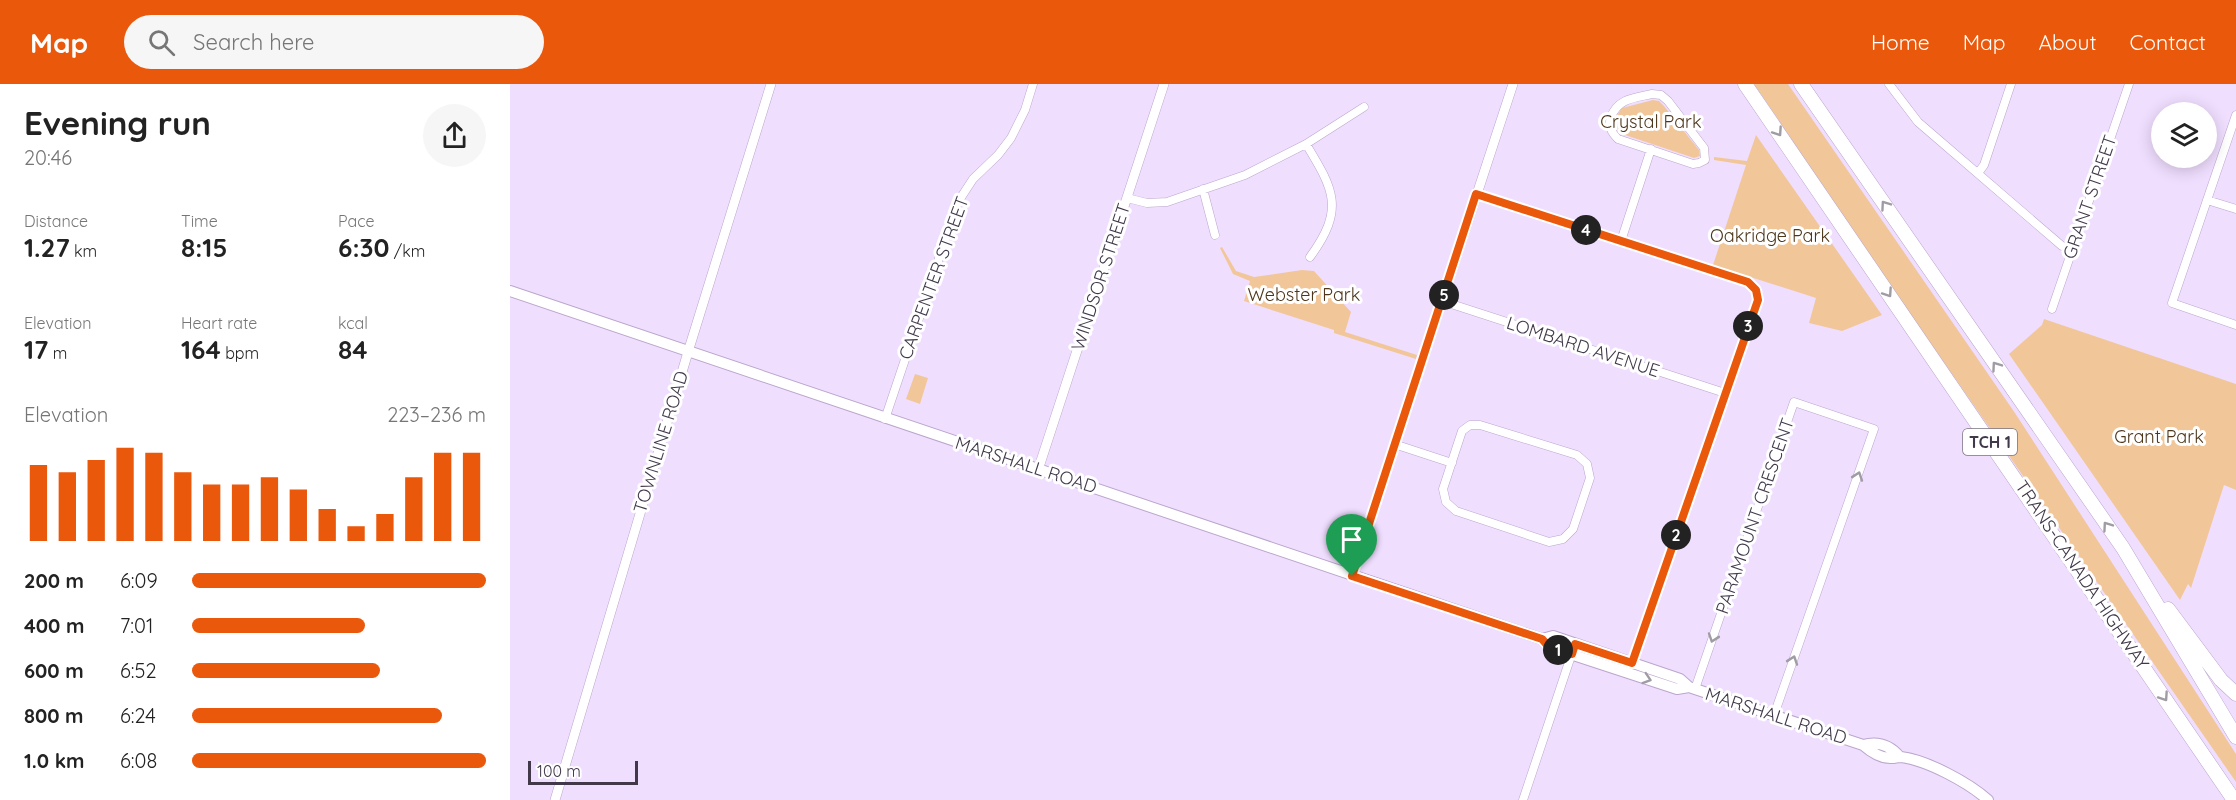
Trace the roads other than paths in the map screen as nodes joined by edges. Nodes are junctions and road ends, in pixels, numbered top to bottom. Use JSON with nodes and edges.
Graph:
{"nodes":[{"id":1,"x":771,"y":84,"type":"edge"},
{"id":2,"x":1033,"y":84,"type":"edge"},
{"id":3,"x":1164,"y":84,"type":"edge"},
{"id":4,"x":1513,"y":84,"type":"edge"},
{"id":5,"x":1745,"y":84,"type":"edge"},
{"id":6,"x":1801,"y":84,"type":"edge"},
{"id":7,"x":1889,"y":84,"type":"edge"},
{"id":8,"x":2011,"y":84,"type":"edge"},
{"id":9,"x":2129,"y":84,"type":"edge"},
{"id":10,"x":1364,"y":107,"type":"dead end"},
{"id":11,"x":2236,"y":115,"type":"edge"},
{"id":12,"x":1306,"y":144,"type":"junction"},
{"id":13,"x":1651,"y":149,"type":"junction"},
{"id":14,"x":1978,"y":173,"type":"junction"},
{"id":15,"x":1203,"y":189,"type":"junction"},
{"id":16,"x":1476,"y":194,"type":"junction"},
{"id":17,"x":1127,"y":198,"type":"junction"},
{"id":18,"x":2207,"y":200,"type":"junction"},
{"id":19,"x":2236,"y":209,"type":"edge"},
{"id":20,"x":1215,"y":235,"type":"dead end"},
{"id":21,"x":1621,"y":241,"type":"junction"},
{"id":22,"x":2073,"y":249,"type":"junction"},
{"id":23,"x":1310,"y":257,"type":"dead end"},
{"id":24,"x":510,"y":291,"type":"edge"},
{"id":25,"x":1442,"y":301,"type":"junction"},
{"id":26,"x":2052,"y":309,"type":"dead end"},
{"id":27,"x":2236,"y":325,"type":"edge"},
{"id":28,"x":688,"y":352,"type":"junction"},
{"id":29,"x":1725,"y":393,"type":"junction"},
{"id":30,"x":885,"y":419,"type":"junction"},
{"id":31,"x":1394,"y":444,"type":"junction"},
{"id":32,"x":1452,"y":463,"type":"junction"},
{"id":33,"x":1038,"y":470,"type":"junction"},
{"id":34,"x":2123,"y":548,"type":"junction"},
{"id":35,"x":1352,"y":576,"type":"junction"},
{"id":36,"x":1574,"y":649,"type":"junction"},
{"id":37,"x":1632,"y":663,"type":"junction"},
{"id":38,"x":1692,"y":688,"type":"junction"},
{"id":39,"x":2236,"y":694,"type":"edge"},
{"id":40,"x":1774,"y":715,"type":"junction"},
{"id":41,"x":2236,"y":737,"type":"edge"},
{"id":42,"x":555,"y":800,"type":"edge"},
{"id":43,"x":1523,"y":800,"type":"edge"},
{"id":44,"x":1988,"y":800,"type":"edge"},
{"id":45,"x":2234,"y":800,"type":"edge"}],
"edges":[{"from":1,"to":28,"type":"street","name":"TOWNLINE ROAD"},
{"from":2,"to":30,"type":"street","name":"CARPENTER STREET"},
{"from":3,"to":17,"type":"street","name":"WINDSOR STREET"},
{"from":4,"to":16,"type":"street"},
{"from":5,"to":45,"type":"highway","name":"TRANS-CANADA HIGHWAY","number":"TCH 1","one_way":true},
{"from":34,"to":6,"type":"highway","number":"TCH 1","one_way":true},
{"from":7,"to":14,"type":"street"},
{"from":8,"to":14,"type":"street"},
{"from":9,"to":22,"type":"street","name":"GRANT STREET"},
{"from":10,"to":12,"type":"street"},
{"from":11,"to":18,"type":"street"},
{"from":12,"to":15,"type":"street"},
{"from":12,"to":23,"type":"street"},
{"from":13,"to":13,"type":"street"},
{"from":13,"to":21,"type":"street"},
{"from":14,"to":22,"type":"street"},
{"from":15,"to":17,"type":"street"},
{"from":15,"to":20,"type":"street"},
{"from":16,"to":21,"type":"street"},
{"from":16,"to":25,"type":"street"},
{"from":17,"to":33,"type":"street","name":"WINDSOR STREET"},
{"from":18,"to":19,"type":"street"},
{"from":18,"to":27,"type":"street"},
{"from":21,"to":29,"type":"street"},
{"from":22,"to":26,"type":"street","name":"GRANT STREET"},
{"from":24,"to":28,"type":"main road","name":"MARSHALL ROAD"},
{"from":25,"to":29,"type":"street","name":"LOMBARD AVENUE"},
{"from":25,"to":31,"type":"street"},
{"from":28,"to":30,"type":"main road","name":"MARSHALL ROAD"},
{"from":28,"to":42,"type":"street","name":"TOWNLINE ROAD"},
{"from":29,"to":37,"type":"street"},
{"from":30,"to":33,"type":"main road","name":"MARSHALL ROAD"},
{"from":31,"to":32,"type":"street"},
{"from":31,"to":35,"type":"street"},
{"from":32,"to":32,"type":"street"},
{"from":33,"to":35,"type":"main road","name":"MARSHALL ROAD"},
{"from":34,"to":39,"type":"highway"},
{"from":34,"to":41,"type":"highway","number":"TCH 1"},
{"from":35,"to":36,"type":"main road","name":"MARSHALL ROAD"},
{"from":36,"to":37,"type":"main road","name":"MARSHALL ROAD"},
{"from":36,"to":38,"type":"main road","name":"MARSHALL ROAD","one_way":true},
{"from":36,"to":43,"type":"street"},
{"from":37,"to":38,"type":"main road","name":"MARSHALL ROAD"},
{"from":38,"to":40,"type":"main road","name":"MARSHALL ROAD"},
{"from":40,"to":38,"type":"street","name":"PARAMOUNT CRESCENT","one_way":true},
{"from":40,"to":44,"type":"main road","name":"MARSHALL ROAD"}]}
